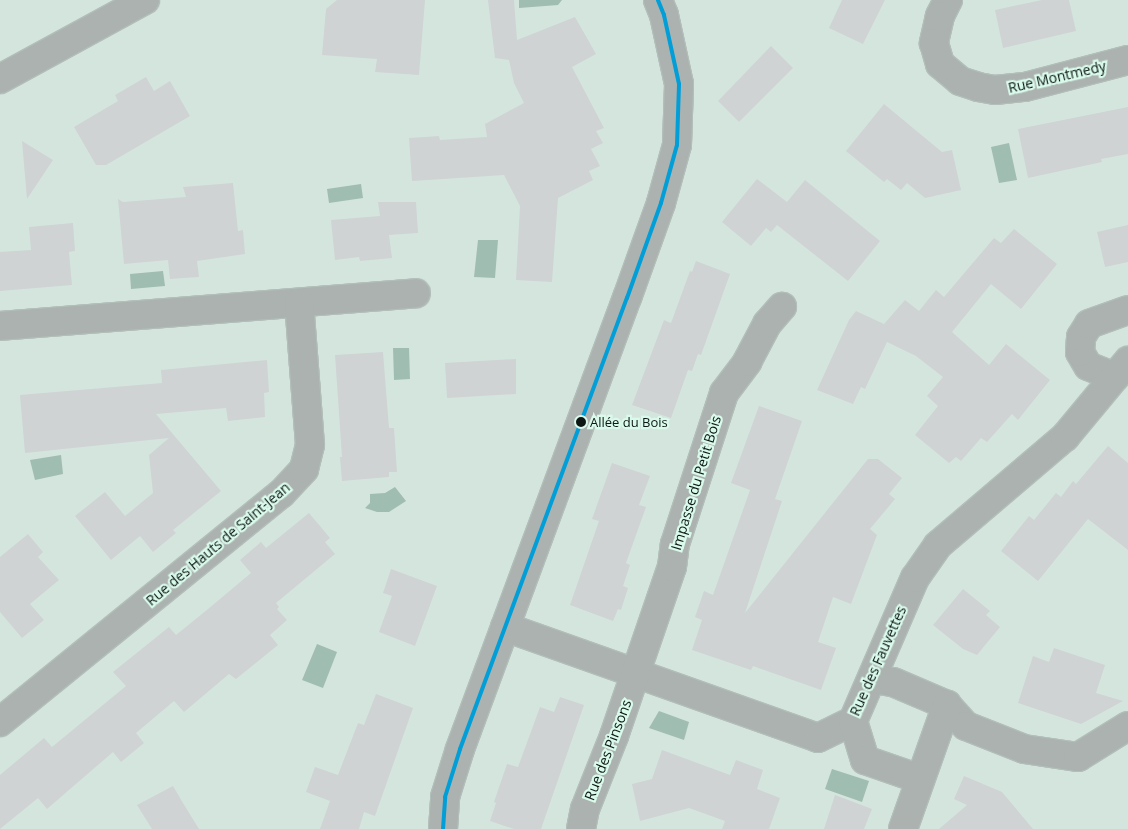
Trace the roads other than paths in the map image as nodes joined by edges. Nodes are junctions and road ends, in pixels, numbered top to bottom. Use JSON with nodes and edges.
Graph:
{"nodes":[{"id":1,"x":145,"y":0,"type":"edge"},
{"id":2,"x":658,"y":0,"type":"edge"},
{"id":3,"x":948,"y":0,"type":"edge"},
{"id":4,"x":1128,"y":60,"type":"edge"},
{"id":5,"x":0,"y":78,"type":"edge"},
{"id":6,"x":416,"y":293,"type":"dead end"},
{"id":7,"x":299,"y":303,"type":"junction"},
{"id":8,"x":782,"y":307,"type":"dead end"},
{"id":9,"x":1128,"y":310,"type":"edge"},
{"id":10,"x":0,"y":326,"type":"edge"},
{"id":11,"x":1122,"y":369,"type":"edge"},
{"id":12,"x":505,"y":627,"type":"junction"},
{"id":13,"x":637,"y":672,"type":"junction"},
{"id":14,"x":873,"y":679,"type":"junction"},
{"id":15,"x":946,"y":705,"type":"junction"},
{"id":16,"x":853,"y":721,"type":"junction"},
{"id":17,"x":0,"y":722,"type":"edge"},
{"id":18,"x":1128,"y":726,"type":"edge"},
{"id":19,"x":920,"y":779,"type":"junction"},
{"id":20,"x":442,"y":829,"type":"edge"},
{"id":21,"x":581,"y":829,"type":"edge"},
{"id":22,"x":902,"y":829,"type":"edge"}],
"edges":[{"from":1,"to":5,"type":"street"},
{"from":2,"to":12,"type":"street"},
{"from":3,"to":4,"type":"street","name":"Rue Montmedy"},
{"from":6,"to":7,"type":"street"},
{"from":7,"to":10,"type":"street"},
{"from":7,"to":17,"type":"street","name":"Rue des Hauts de Saint-Jean"},
{"from":8,"to":13,"type":"street","name":"Impasse du Petit Bois"},
{"from":9,"to":11,"type":"street","name":"Rue des Fauvettes"},
{"from":11,"to":14,"type":"street","name":"Rue des Fauvettes"},
{"from":12,"to":13,"type":"street","name":"Rue des Fauvettes"},
{"from":12,"to":20,"type":"street"},
{"from":13,"to":16,"type":"street","name":"Rue des Fauvettes"},
{"from":13,"to":21,"type":"street","name":"Rue des Pinsons"},
{"from":14,"to":15,"type":"street"},
{"from":14,"to":16,"type":"street","name":"Rue des Fauvettes"},
{"from":15,"to":18,"type":"street"},
{"from":15,"to":19,"type":"street"},
{"from":16,"to":19,"type":"street"},
{"from":19,"to":22,"type":"street"}]}
